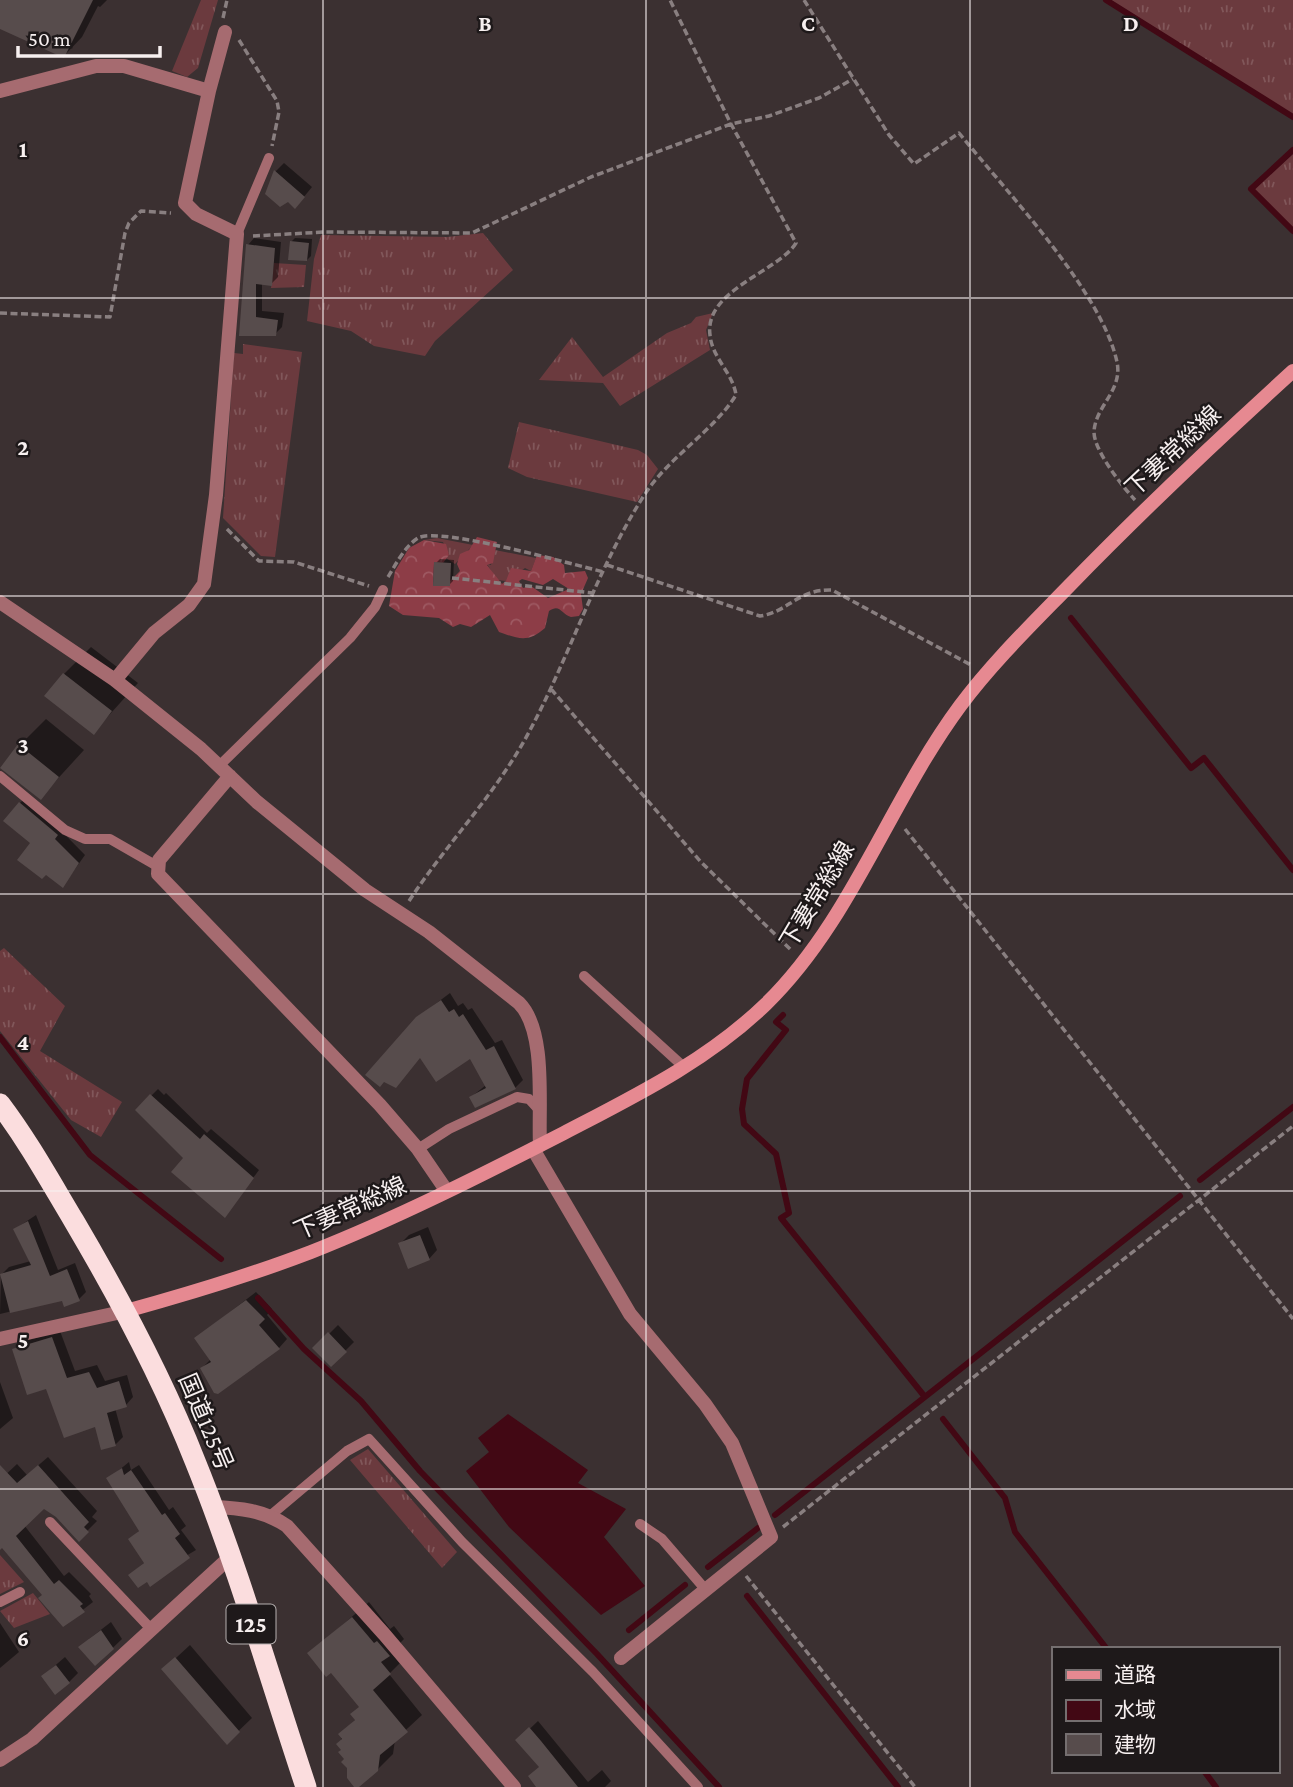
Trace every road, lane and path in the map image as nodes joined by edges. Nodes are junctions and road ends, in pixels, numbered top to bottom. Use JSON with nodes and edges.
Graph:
{"nodes":[{"id":1,"x":670,"y":0,"type":"edge"},
{"id":2,"x":804,"y":0,"type":"edge"},
{"id":3,"x":230,"y":34,"type":"joint"},
{"id":4,"x":853,"y":79,"type":"junction"},
{"id":5,"x":0,"y":91,"type":"edge"},
{"id":6,"x":209,"y":91,"type":"junction"},
{"id":7,"x":731,"y":124,"type":"junction"},
{"id":8,"x":269,"y":158,"type":"joint"},
{"id":9,"x":189,"y":209,"type":"junction"},
{"id":10,"x":237,"y":233,"type":"junction"},
{"id":11,"x":0,"y":313,"type":"edge"},
{"id":12,"x":1293,"y":371,"type":"edge"},
{"id":13,"x":1143,"y":510,"type":"junction"},
{"id":14,"x":214,"y":514,"type":"junction"},
{"id":15,"x":607,"y":565,"type":"junction"},
{"id":16,"x":604,"y":572,"type":"junction"},
{"id":17,"x":452,"y":578,"type":"dead end"},
{"id":18,"x":383,"y":590,"type":"junction"},
{"id":19,"x":594,"y":593,"type":"junction"},
{"id":20,"x":0,"y":602,"type":"edge"},
{"id":21,"x":984,"y":674,"type":"junction"},
{"id":22,"x":115,"y":680,"type":"junction"},
{"id":23,"x":551,"y":690,"type":"junction"},
{"id":24,"x":220,"y":765,"type":"junction"},
{"id":25,"x":0,"y":776,"type":"edge"},
{"id":26,"x":230,"y":776,"type":"junction"},
{"id":27,"x":892,"y":814,"type":"junction"},
{"id":28,"x":156,"y":866,"type":"junction"},
{"id":29,"x":400,"y":914,"type":"junction"},
{"id":30,"x":804,"y":964,"type":"junction"},
{"id":31,"x":584,"y":976,"type":"dead end"},
{"id":32,"x":685,"y":1068,"type":"junction"},
{"id":33,"x":539,"y":1110,"type":"junction"},
{"id":34,"x":2,"y":1112,"type":"edge"},
{"id":35,"x":1293,"y":1125,"type":"edge"},
{"id":36,"x":536,"y":1147,"type":"junction"},
{"id":37,"x":418,"y":1149,"type":"junction"},
{"id":38,"x":446,"y":1190,"type":"junction"},
{"id":39,"x":1198,"y":1200,"type":"junction"},
{"id":40,"x":126,"y":1311,"type":"junction"},
{"id":41,"x":1293,"y":1319,"type":"edge"},
{"id":42,"x":0,"y":1339,"type":"edge"},
{"id":43,"x":212,"y":1507,"type":"junction"},
{"id":44,"x":271,"y":1515,"type":"junction"},
{"id":45,"x":50,"y":1522,"type":"dead end"},
{"id":46,"x":640,"y":1524,"type":"dead end"},
{"id":47,"x":771,"y":1537,"type":"junction"},
{"id":48,"x":229,"y":1558,"type":"junction"},
{"id":49,"x":736,"y":1564,"type":"junction"},
{"id":50,"x":705,"y":1589,"type":"junction"},
{"id":51,"x":20,"y":1592,"type":"dead end"},
{"id":52,"x":0,"y":1602,"type":"edge"},
{"id":53,"x":152,"y":1630,"type":"junction"},
{"id":54,"x":621,"y":1658,"type":"dead end"},
{"id":55,"x":0,"y":1760,"type":"edge"},
{"id":56,"x":306,"y":1787,"type":"edge"},
{"id":57,"x":513,"y":1787,"type":"edge"},
{"id":58,"x":698,"y":1787,"type":"edge"},
{"id":59,"x":915,"y":1787,"type":"edge"}],
"edges":[{"from":1,"to":7,"type":"path"},
{"from":2,"to":4,"type":"path"},
{"from":3,"to":6,"type":"street"},
{"from":3,"to":8,"type":"path"},
{"from":4,"to":7,"type":"path"},
{"from":4,"to":13,"type":"path"},
{"from":5,"to":6,"type":"street"},
{"from":6,"to":9,"type":"street"},
{"from":7,"to":10,"type":"path"},
{"from":7,"to":15,"type":"path"},
{"from":8,"to":10,"type":"lane"},
{"from":9,"to":10,"type":"street"},
{"from":9,"to":11,"type":"path"},
{"from":10,"to":14,"type":"street"},
{"from":12,"to":13,"type":"main road","name":"下妻常総線"},
{"from":13,"to":21,"type":"main road","name":"下妻常総線"},
{"from":14,"to":18,"type":"path"},
{"from":14,"to":22,"type":"street"},
{"from":15,"to":16,"type":"path"},
{"from":15,"to":21,"type":"path"},
{"from":16,"to":18,"type":"path"},
{"from":16,"to":19,"type":"path"},
{"from":17,"to":19,"type":"path"},
{"from":18,"to":24,"type":"lane"},
{"from":19,"to":23,"type":"path"},
{"from":20,"to":22,"type":"street"},
{"from":21,"to":27,"type":"main road","name":"下妻常総線"},
{"from":22,"to":24,"type":"street"},
{"from":23,"to":29,"type":"path"},
{"from":23,"to":30,"type":"path"},
{"from":24,"to":26,"type":"street"},
{"from":25,"to":28,"type":"lane"},
{"from":26,"to":28,"type":"street"},
{"from":26,"to":29,"type":"street"},
{"from":27,"to":30,"type":"main road","name":"下妻常総線"},
{"from":27,"to":39,"type":"path"},
{"from":28,"to":37,"type":"street"},
{"from":29,"to":33,"type":"street"},
{"from":30,"to":32,"type":"main road","name":"下妻常総線"},
{"from":31,"to":32,"type":"lane"},
{"from":32,"to":36,"type":"main road","name":"下妻常総線"},
{"from":33,"to":36,"type":"street"},
{"from":33,"to":37,"type":"lane"},
{"from":34,"to":40,"type":"highway","name":"国道125号","number":"125"},
{"from":35,"to":39,"type":"path"},
{"from":36,"to":38,"type":"main road","name":"下妻常総線"},
{"from":36,"to":47,"type":"street"},
{"from":37,"to":38,"type":"street"},
{"from":38,"to":40,"type":"main road","name":"下妻常総線"},
{"from":39,"to":41,"type":"path"},
{"from":39,"to":47,"type":"path"},
{"from":40,"to":42,"type":"street"},
{"from":40,"to":43,"type":"highway","name":"国道125号","number":"125"},
{"from":43,"to":44,"type":"street"},
{"from":43,"to":48,"type":"highway","name":"国道125号","number":"125"},
{"from":44,"to":57,"type":"street"},
{"from":44,"to":58,"type":"lane"},
{"from":45,"to":53,"type":"lane"},
{"from":46,"to":50,"type":"lane"},
{"from":47,"to":49,"type":"street"},
{"from":48,"to":53,"type":"street"},
{"from":48,"to":56,"type":"highway","name":"国道125号","number":"125"},
{"from":49,"to":50,"type":"street"},
{"from":49,"to":59,"type":"path"},
{"from":50,"to":54,"type":"street"},
{"from":51,"to":52,"type":"lane"},
{"from":53,"to":55,"type":"street"}]}
